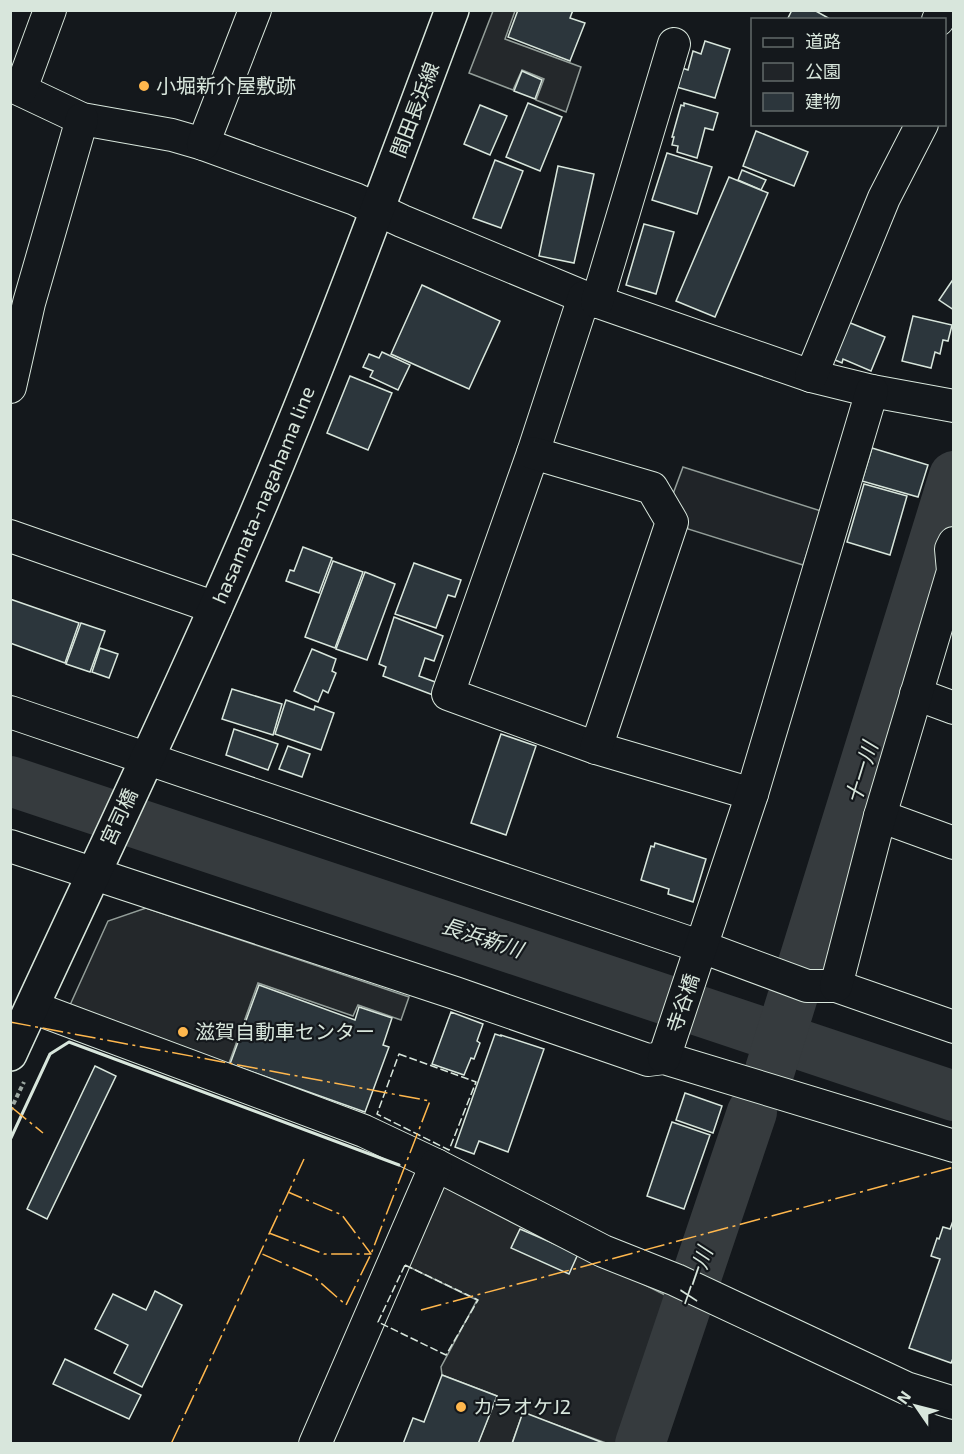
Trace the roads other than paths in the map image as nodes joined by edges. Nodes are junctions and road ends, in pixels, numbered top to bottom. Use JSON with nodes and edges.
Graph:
{"nodes":[{"id":1,"x":50,"y":10,"type":"edge"},
{"id":2,"x":255,"y":10,"type":"edge"},
{"id":3,"x":452,"y":10,"type":"edge"},
{"id":4,"x":674,"y":44,"type":"dead end"},
{"id":5,"x":16,"y":87,"type":"edge"},
{"id":6,"x":82,"y":119,"type":"junction"},
{"id":7,"x":921,"y":126,"type":"edge"},
{"id":8,"x":202,"y":144,"type":"junction"},
{"id":9,"x":378,"y":210,"type":"junction"},
{"id":10,"x":591,"y":299,"type":"junction"},
{"id":11,"x":811,"y":376,"type":"junction"},
{"id":12,"x":10,"y":387,"type":"edge"},
{"id":13,"x":872,"y":391,"type":"junction"},
{"id":14,"x":954,"y":406,"type":"edge"},
{"id":15,"x":533,"y":453,"type":"junction"},
{"id":16,"x":10,"y":536,"type":"edge"},
{"id":17,"x":954,"y":543,"type":"edge"},
{"id":18,"x":216,"y":608,"type":"junction"},
{"id":19,"x":916,"y":694,"type":"junction"},
{"id":20,"x":954,"y":708,"type":"edge"},
{"id":21,"x":10,"y":712,"type":"edge"},
{"id":22,"x":596,"y":748,"type":"junction"},
{"id":23,"x":142,"y":767,"type":"junction"},
{"id":24,"x":752,"y":794,"type":"junction"},
{"id":25,"x":880,"y":816,"type":"junction"},
{"id":26,"x":954,"y":843,"type":"edge"},
{"id":27,"x":10,"y":846,"type":"edge"},
{"id":28,"x":97,"y":866,"type":"junction"},
{"id":29,"x":700,"y":954,"type":"junction"},
{"id":30,"x":808,"y":983,"type":"junction"},
{"id":31,"x":32,"y":1007,"type":"junction"},
{"id":32,"x":954,"y":1027,"type":"edge"},
{"id":33,"x":666,"y":1052,"type":"junction"},
{"id":34,"x":10,"y":1054,"type":"edge"},
{"id":35,"x":954,"y":1146,"type":"edge"},
{"id":36,"x":436,"y":1165,"type":"junction"},
{"id":37,"x":954,"y":1403,"type":"edge"},
{"id":38,"x":315,"y":1443,"type":"edge"}],
"edges":[{"from":1,"to":5,"type":"street"},
{"from":2,"to":8,"type":"street"},
{"from":3,"to":9,"type":"main road","name":"間田長浜線"},
{"from":4,"to":10,"type":"street"},
{"from":5,"to":6,"type":"street"},
{"from":6,"to":8,"type":"street"},
{"from":6,"to":12,"type":"street"},
{"from":7,"to":11,"type":"street"},
{"from":8,"to":9,"type":"street"},
{"from":9,"to":10,"type":"street"},
{"from":9,"to":18,"type":"main road","name":"hasamata-nagahama line"},
{"from":10,"to":11,"type":"street"},
{"from":10,"to":15,"type":"street"},
{"from":11,"to":13,"type":"street"},
{"from":13,"to":14,"type":"street"},
{"from":13,"to":24,"type":"street","name":"寺谷橋"},
{"from":15,"to":22,"type":"street"},
{"from":15,"to":22,"type":"street"},
{"from":16,"to":18,"type":"street"},
{"from":17,"to":19,"type":"street"},
{"from":18,"to":23,"type":"main road","name":"hasamata-nagahama line"},
{"from":19,"to":20,"type":"street"},
{"from":19,"to":25,"type":"street"},
{"from":21,"to":23,"type":"street"},
{"from":22,"to":24,"type":"street"},
{"from":23,"to":28,"type":"main road","name":"宮司橋"},
{"from":23,"to":29,"type":"street"},
{"from":24,"to":29,"type":"street","name":"寺谷橋"},
{"from":25,"to":26,"type":"street"},
{"from":25,"to":30,"type":"street"},
{"from":27,"to":28,"type":"street"},
{"from":28,"to":31,"type":"main road"},
{"from":28,"to":33,"type":"street"},
{"from":29,"to":30,"type":"street"},
{"from":29,"to":33,"type":"street","name":"寺谷橋"},
{"from":30,"to":32,"type":"street"},
{"from":31,"to":34,"type":"main road"},
{"from":31,"to":36,"type":"street"},
{"from":33,"to":35,"type":"street"},
{"from":36,"to":37,"type":"street"},
{"from":36,"to":38,"type":"street"}]}
